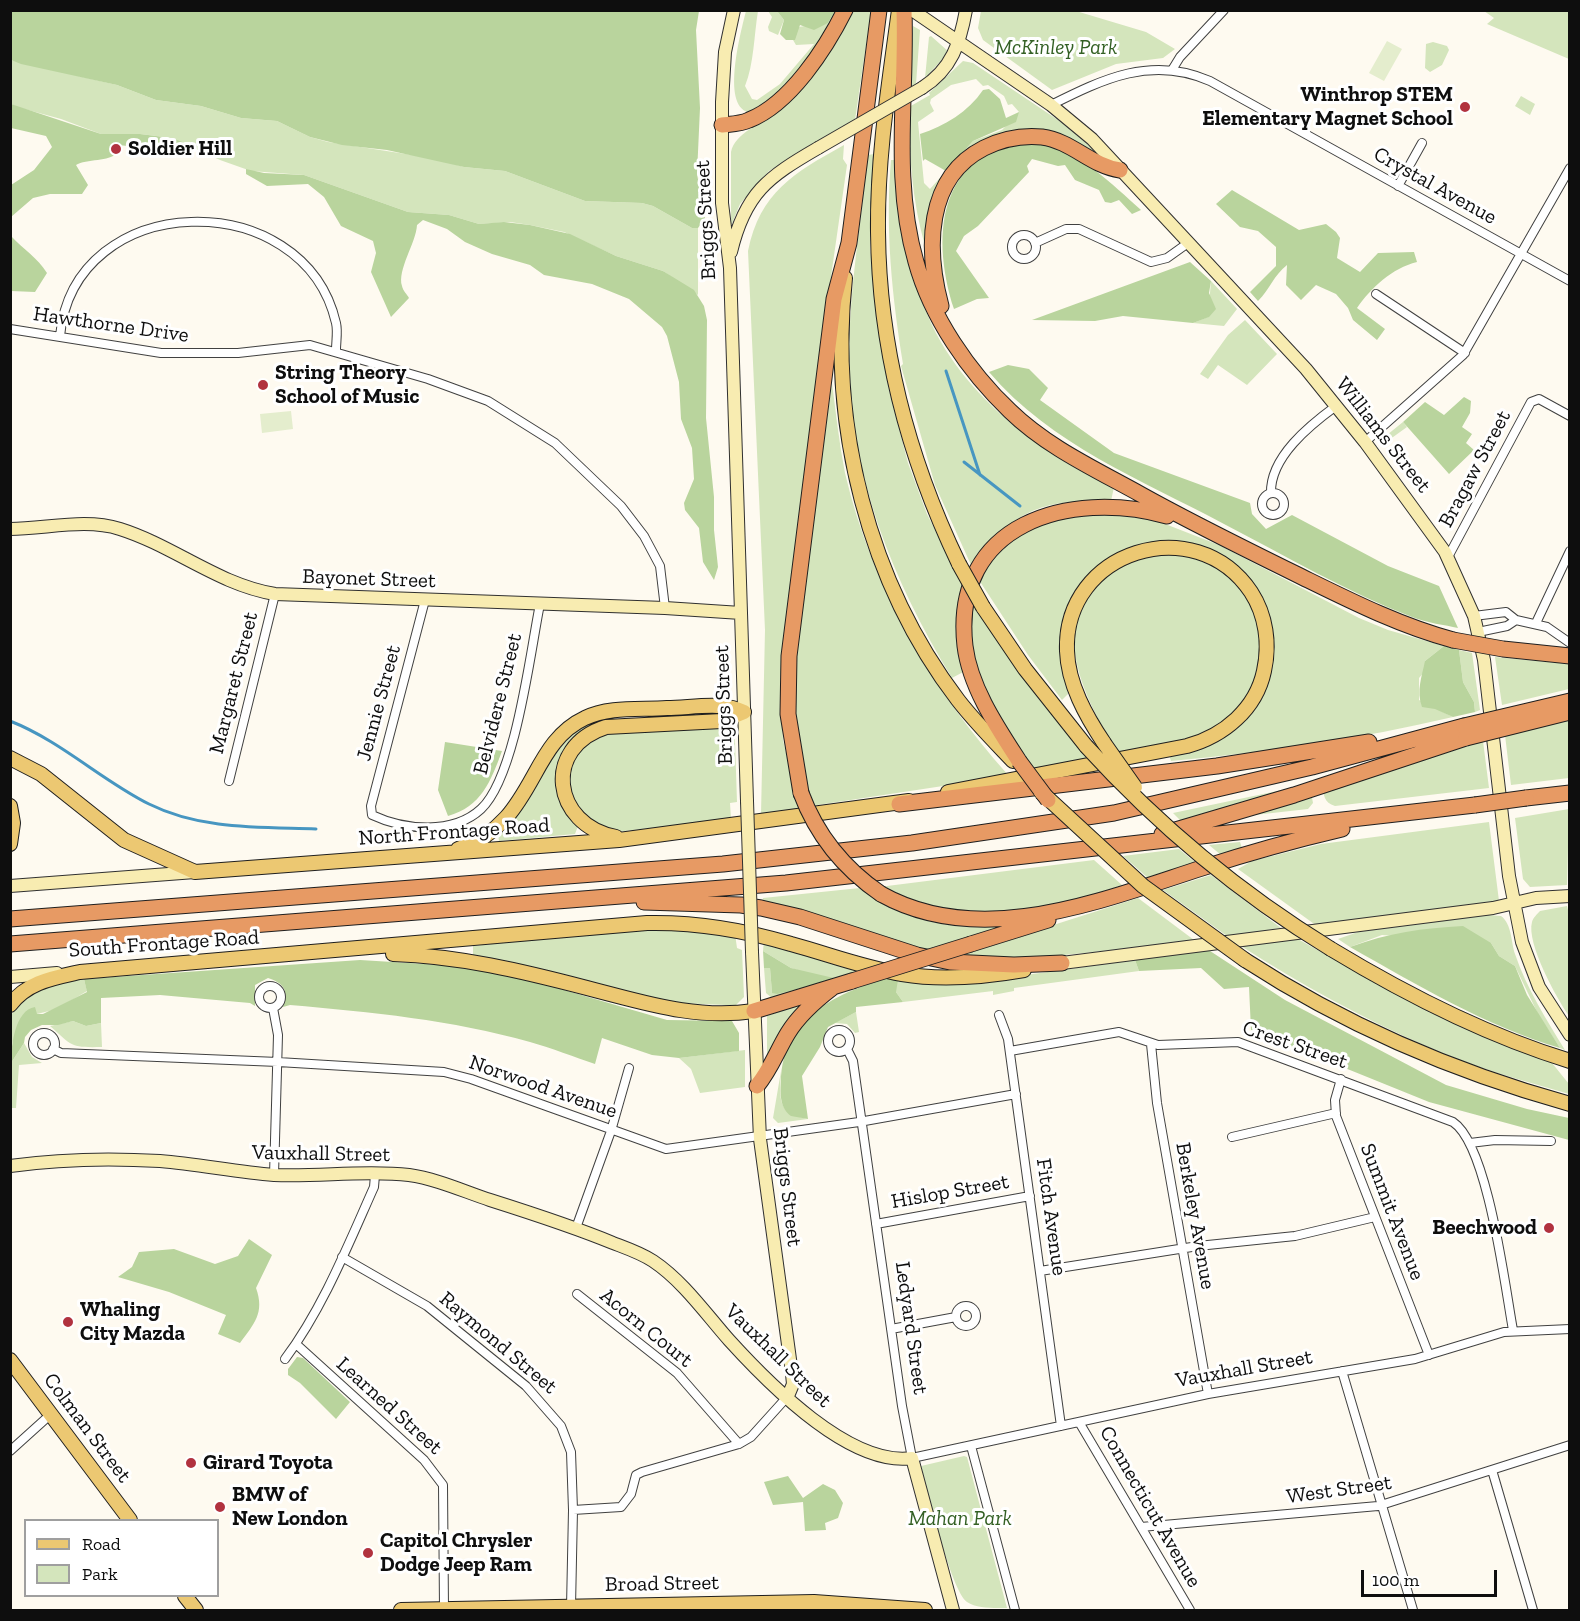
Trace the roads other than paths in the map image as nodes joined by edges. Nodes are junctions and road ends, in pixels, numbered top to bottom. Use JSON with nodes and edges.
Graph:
{"nodes":[{"id":1,"x":734,"y":10,"type":"edge"},
{"id":2,"x":845,"y":10,"type":"edge"},
{"id":3,"x":879,"y":10,"type":"edge"},
{"id":4,"x":899,"y":10,"type":"edge"},
{"id":5,"x":904,"y":10,"type":"edge"},
{"id":6,"x":912,"y":10,"type":"edge"},
{"id":7,"x":966,"y":10,"type":"edge"},
{"id":8,"x":1224,"y":10,"type":"edge"},
{"id":9,"x":959,"y":43,"type":"junction"},
{"id":10,"x":1172,"y":70,"type":"junction"},
{"id":11,"x":1051,"y":105,"type":"junction"},
{"id":12,"x":722,"y":125,"type":"junction"},
{"id":13,"x":1422,"y":142,"type":"dead end"},
{"id":14,"x":1569,"y":168,"type":"edge"},
{"id":15,"x":1120,"y":170,"type":"junction"},
{"id":16,"x":1398,"y":186,"type":"junction"},
{"id":17,"x":849,"y":243,"type":"junction"},
{"id":18,"x":1035,"y":243,"type":"dead end"},
{"id":19,"x":1188,"y":243,"type":"junction"},
{"id":20,"x":1521,"y":254,"type":"junction"},
{"id":21,"x":729,"y":262,"type":"junction"},
{"id":22,"x":1569,"y":281,"type":"edge"},
{"id":23,"x":1376,"y":294,"type":"dead end"},
{"id":24,"x":10,"y":329,"type":"edge"},
{"id":25,"x":60,"y":336,"type":"junction"},
{"id":26,"x":957,"y":348,"type":"junction"},
{"id":27,"x":336,"y":350,"type":"junction"},
{"id":28,"x":1465,"y":353,"type":"junction"},
{"id":29,"x":1336,"y":406,"type":"junction"},
{"id":30,"x":1569,"y":416,"type":"edge"},
{"id":31,"x":1365,"y":442,"type":"junction"},
{"id":32,"x":1271,"y":493,"type":"dead end"},
{"id":33,"x":1191,"y":522,"type":"junction"},
{"id":34,"x":10,"y":529,"type":"edge"},
{"id":35,"x":1569,"y":551,"type":"edge"},
{"id":36,"x":1448,"y":557,"type":"junction"},
{"id":37,"x":275,"y":594,"type":"junction"},
{"id":38,"x":424,"y":600,"type":"junction"},
{"id":39,"x":540,"y":604,"type":"junction"},
{"id":40,"x":664,"y":608,"type":"junction"},
{"id":41,"x":741,"y":613,"type":"junction"},
{"id":42,"x":1474,"y":616,"type":"junction"},
{"id":43,"x":1516,"y":620,"type":"junction"},
{"id":44,"x":1536,"y":623,"type":"junction"},
{"id":45,"x":1478,"y":632,"type":"junction"},
{"id":46,"x":1569,"y":646,"type":"edge"},
{"id":47,"x":1569,"y":701,"type":"edge"},
{"id":48,"x":744,"y":712,"type":"junction"},
{"id":49,"x":1569,"y":712,"type":"edge"},
{"id":50,"x":1465,"y":732,"type":"junction"},
{"id":51,"x":1425,"y":736,"type":"junction"},
{"id":52,"x":10,"y":758,"type":"edge"},
{"id":53,"x":1016,"y":761,"type":"junction"},
{"id":54,"x":229,"y":781,"type":"dead end"},
{"id":55,"x":1569,"y":793,"type":"edge"},
{"id":56,"x":1048,"y":800,"type":"joint"},
{"id":57,"x":899,"y":804,"type":"junction"},
{"id":58,"x":10,"y":806,"type":"edge"},
{"id":59,"x":482,"y":808,"type":"joint"},
{"id":60,"x":1451,"y":808,"type":"junction"},
{"id":61,"x":1165,"y":824,"type":"junction"},
{"id":62,"x":634,"y":839,"type":"junction"},
{"id":63,"x":10,"y":844,"type":"edge"},
{"id":64,"x":1128,"y":846,"type":"junction"},
{"id":65,"x":439,"y":855,"type":"junction"},
{"id":66,"x":195,"y":872,"type":"junction"},
{"id":67,"x":10,"y":886,"type":"edge"},
{"id":68,"x":1569,"y":896,"type":"edge"},
{"id":69,"x":615,"y":897,"type":"junction"},
{"id":70,"x":1099,"y":901,"type":"junction"},
{"id":71,"x":1514,"y":903,"type":"junction"},
{"id":72,"x":10,"y":919,"type":"edge"},
{"id":73,"x":10,"y":944,"type":"edge"},
{"id":74,"x":321,"y":953,"type":"junction"},
{"id":75,"x":1062,"y":963,"type":"junction"},
{"id":76,"x":80,"y":972,"type":"junction"},
{"id":77,"x":10,"y":977,"type":"edge"},
{"id":78,"x":832,"y":988,"type":"junction"},
{"id":79,"x":10,"y":1005,"type":"edge"},
{"id":80,"x":273,"y":1008,"type":"dead end"},
{"id":81,"x":754,"y":1011,"type":"junction"},
{"id":82,"x":999,"y":1015,"type":"dead end"},
{"id":83,"x":1569,"y":1035,"type":"edge"},
{"id":84,"x":1151,"y":1044,"type":"junction"},
{"id":85,"x":848,"y":1048,"type":"dead end"},
{"id":86,"x":54,"y":1049,"type":"dead end"},
{"id":87,"x":1010,"y":1051,"type":"junction"},
{"id":88,"x":1567,"y":1060,"type":"edge"},
{"id":89,"x":278,"y":1062,"type":"junction"},
{"id":90,"x":629,"y":1068,"type":"dead end"},
{"id":91,"x":1341,"y":1079,"type":"junction"},
{"id":92,"x":757,"y":1086,"type":"junction"},
{"id":93,"x":1016,"y":1094,"type":"junction"},
{"id":94,"x":1569,"y":1104,"type":"edge"},
{"id":95,"x":1336,"y":1113,"type":"junction"},
{"id":96,"x":861,"y":1121,"type":"junction"},
{"id":97,"x":611,"y":1131,"type":"junction"},
{"id":98,"x":759,"y":1136,"type":"junction"},
{"id":99,"x":1232,"y":1137,"type":"dead end"},
{"id":100,"x":1551,"y":1141,"type":"dead end"},
{"id":101,"x":1470,"y":1143,"type":"junction"},
{"id":102,"x":10,"y":1166,"type":"edge"},
{"id":103,"x":274,"y":1175,"type":"junction"},
{"id":104,"x":375,"y":1175,"type":"junction"},
{"id":105,"x":1030,"y":1197,"type":"junction"},
{"id":106,"x":1375,"y":1218,"type":"junction"},
{"id":107,"x":876,"y":1224,"type":"junction"},
{"id":108,"x":576,"y":1228,"type":"junction"},
{"id":109,"x":1182,"y":1248,"type":"junction"},
{"id":110,"x":342,"y":1257,"type":"junction"},
{"id":111,"x":1040,"y":1271,"type":"junction"},
{"id":112,"x":577,"y":1294,"type":"dead end"},
{"id":113,"x":956,"y":1317,"type":"dead end"},
{"id":114,"x":891,"y":1329,"type":"junction"},
{"id":115,"x":1569,"y":1329,"type":"edge"},
{"id":116,"x":1513,"y":1330,"type":"junction"},
{"id":117,"x":296,"y":1344,"type":"junction"},
{"id":118,"x":1429,"y":1355,"type":"junction"},
{"id":119,"x":285,"y":1359,"type":"dead end"},
{"id":120,"x":10,"y":1360,"type":"edge"},
{"id":121,"x":1342,"y":1371,"type":"junction"},
{"id":122,"x":1208,"y":1394,"type":"junction"},
{"id":123,"x":788,"y":1396,"type":"junction"},
{"id":124,"x":51,"y":1414,"type":"junction"},
{"id":125,"x":1079,"y":1422,"type":"junction"},
{"id":126,"x":1061,"y":1426,"type":"junction"},
{"id":127,"x":739,"y":1444,"type":"junction"},
{"id":128,"x":1569,"y":1445,"type":"edge"},
{"id":129,"x":971,"y":1446,"type":"junction"},
{"id":130,"x":10,"y":1451,"type":"edge"},
{"id":131,"x":912,"y":1458,"type":"junction"},
{"id":132,"x":1492,"y":1470,"type":"junction"},
{"id":133,"x":1382,"y":1505,"type":"junction"},
{"id":134,"x":573,"y":1510,"type":"junction"},
{"id":135,"x":129,"y":1519,"type":"edge"},
{"id":136,"x":1140,"y":1527,"type":"junction"},
{"id":137,"x":186,"y":1597,"type":"edge"},
{"id":138,"x":815,"y":1606,"type":"edge"},
{"id":139,"x":571,"y":1607,"type":"junction"},
{"id":140,"x":692,"y":1607,"type":"edge"},
{"id":141,"x":444,"y":1610,"type":"edge"},
{"id":142,"x":196,"y":1611,"type":"edge"},
{"id":143,"x":401,"y":1611,"type":"edge"},
{"id":144,"x":924,"y":1611,"type":"edge"},
{"id":145,"x":953,"y":1611,"type":"edge"},
{"id":146,"x":1015,"y":1611,"type":"edge"},
{"id":147,"x":1190,"y":1611,"type":"edge"},
{"id":148,"x":1413,"y":1611,"type":"edge"},
{"id":149,"x":1533,"y":1611,"type":"edge"}],
"edges":[{"from":1,"to":12,"type":"main road","name":"Briggs Street"},
{"from":2,"to":12,"type":"highway"},
{"from":3,"to":17,"type":"highway"},
{"from":4,"to":61,"type":"main road","bridge":true},
{"from":5,"to":26,"type":"highway"},
{"from":6,"to":9,"type":"main road","name":"Williams Street"},
{"from":7,"to":9,"type":"main road"},
{"from":8,"to":10,"type":"street"},
{"from":9,"to":11,"type":"main road","name":"Williams Street"},
{"from":9,"to":21,"type":"main road","bridge":true},
{"from":10,"to":11,"type":"street","name":"Crystal Avenue"},
{"from":10,"to":16,"type":"street","name":"Crystal Avenue"},
{"from":11,"to":15,"type":"main road","name":"Williams Street"},
{"from":12,"to":21,"type":"main road","name":"Briggs Street"},
{"from":13,"to":16,"type":"street"},
{"from":14,"to":20,"type":"street"},
{"from":15,"to":19,"type":"main road","name":"Williams Street"},
{"from":15,"to":26,"type":"highway"},
{"from":16,"to":20,"type":"street","name":"Crystal Avenue"},
{"from":17,"to":53,"type":"main road"},
{"from":17,"to":70,"type":"highway","bridge":true},
{"from":18,"to":19,"type":"street"},
{"from":19,"to":29,"type":"main road","name":"Williams Street"},
{"from":20,"to":22,"type":"street","name":"Crystal Avenue"},
{"from":20,"to":28,"type":"street"},
{"from":21,"to":41,"type":"main road","name":"Briggs Street"},
{"from":23,"to":28,"type":"street"},
{"from":24,"to":25,"type":"street","name":"Hawthorne Drive"},
{"from":25,"to":27,"type":"street","name":"Hawthorne Drive"},
{"from":25,"to":27,"type":"street"},
{"from":26,"to":33,"type":"highway"},
{"from":27,"to":40,"type":"street","name":"Hawthorne Drive"},
{"from":28,"to":31,"type":"street"},
{"from":29,"to":31,"type":"main road","name":"Williams Street"},
{"from":29,"to":32,"type":"street"},
{"from":30,"to":36,"type":"street","name":"Bragaw Street"},
{"from":31,"to":36,"type":"main road","name":"Williams Street"},
{"from":33,"to":46,"type":"highway","bridge":true},
{"from":33,"to":53,"type":"highway"},
{"from":34,"to":37,"type":"main road","name":"Bayonet Street"},
{"from":35,"to":44,"type":"street"},
{"from":36,"to":42,"type":"main road","name":"Williams Street"},
{"from":37,"to":38,"type":"main road","name":"Bayonet Street"},
{"from":37,"to":54,"type":"street","name":"Margaret Street"},
{"from":38,"to":39,"type":"main road","name":"Bayonet Street"},
{"from":38,"to":59,"type":"street","name":"Jennie Street"},
{"from":39,"to":40,"type":"main road","name":"Bayonet Street"},
{"from":39,"to":59,"type":"street","name":"Belvidere Street"},
{"from":40,"to":41,"type":"main road","name":"Bayonet Street"},
{"from":41,"to":48,"type":"main road","name":"Briggs Street"},
{"from":42,"to":43,"type":"street"},
{"from":42,"to":45,"type":"main road","name":"Williams Street"},
{"from":43,"to":44,"type":"street"},
{"from":43,"to":45,"type":"street"},
{"from":44,"to":46,"type":"street"},
{"from":45,"to":71,"type":"main road","name":"Williams Street"},
{"from":47,"to":50,"type":"highway","bridge":true},
{"from":48,"to":62,"type":"main road"},
{"from":48,"to":65,"type":"main road"},
{"from":48,"to":81,"type":"main road","name":"Briggs Street","bridge":true},
{"from":49,"to":50,"type":"highway","bridge":true},
{"from":50,"to":51,"type":"highway"},
{"from":50,"to":64,"type":"highway"},
{"from":51,"to":57,"type":"highway"},
{"from":51,"to":72,"type":"highway"},
{"from":52,"to":66,"type":"main road"},
{"from":53,"to":56,"type":"highway","bridge":true},
{"from":55,"to":60,"type":"highway","bridge":true},
{"from":56,"to":94,"type":"main road","bridge":true},
{"from":57,"to":61,"type":"main road","name":"North Frontage Road","bridge":true},
{"from":57,"to":62,"type":"main road","name":"North Frontage Road"},
{"from":58,"to":63,"type":"main road"},
{"from":60,"to":64,"type":"highway"},
{"from":60,"to":70,"type":"highway"},
{"from":61,"to":88,"type":"main road","bridge":true},
{"from":62,"to":65,"type":"main road","name":"North Frontage Road"},
{"from":64,"to":69,"type":"highway"},
{"from":65,"to":66,"type":"main road","name":"North Frontage Road"},
{"from":66,"to":67,"type":"main road","name":"North Frontage Road"},
{"from":68,"to":71,"type":"main road"},
{"from":69,"to":73,"type":"highway"},
{"from":69,"to":75,"type":"highway"},
{"from":70,"to":78,"type":"highway","bridge":true},
{"from":71,"to":75,"type":"main road"},
{"from":71,"to":83,"type":"main road","name":"Williams Street"},
{"from":74,"to":75,"type":"main road"},
{"from":74,"to":76,"type":"main road","name":"South Frontage Road"},
{"from":74,"to":81,"type":"main road"},
{"from":76,"to":77,"type":"main road","name":"South Frontage Road"},
{"from":76,"to":79,"type":"main road"},
{"from":78,"to":81,"type":"highway"},
{"from":78,"to":92,"type":"highway"},
{"from":80,"to":89,"type":"street"},
{"from":81,"to":92,"type":"main road","name":"Briggs Street"},
{"from":82,"to":87,"type":"street","name":"Fitch Avenue"},
{"from":84,"to":87,"type":"street","name":"Crest Street"},
{"from":84,"to":91,"type":"street","name":"Crest Street"},
{"from":84,"to":109,"type":"street","name":"Berkeley Avenue"},
{"from":85,"to":96,"type":"street","name":"Ledyard Street"},
{"from":86,"to":89,"type":"street","name":"Norwood Avenue"},
{"from":87,"to":93,"type":"street","name":"Fitch Avenue"},
{"from":89,"to":97,"type":"street","name":"Norwood Avenue"},
{"from":89,"to":103,"type":"street"},
{"from":90,"to":97,"type":"street"},
{"from":91,"to":95,"type":"street","name":"Summit Avenue"},
{"from":91,"to":101,"type":"street","name":"Crest Street"},
{"from":92,"to":98,"type":"main road","name":"Briggs Street"},
{"from":93,"to":96,"type":"street","name":"Norwood Avenue"},
{"from":93,"to":105,"type":"street","name":"Fitch Avenue"},
{"from":95,"to":99,"type":"street"},
{"from":95,"to":106,"type":"street","name":"Summit Avenue"},
{"from":96,"to":98,"type":"street","name":"Norwood Avenue"},
{"from":96,"to":107,"type":"street","name":"Ledyard Street"},
{"from":97,"to":98,"type":"street","name":"Norwood Avenue"},
{"from":97,"to":108,"type":"street"},
{"from":98,"to":123,"type":"main road","name":"Briggs Street"},
{"from":100,"to":101,"type":"street"},
{"from":101,"to":116,"type":"street"},
{"from":102,"to":103,"type":"main road","name":"Vauxhall Street"},
{"from":103,"to":104,"type":"main road","name":"Vauxhall Street"},
{"from":104,"to":108,"type":"main road","name":"Vauxhall Street"},
{"from":104,"to":110,"type":"street"},
{"from":105,"to":107,"type":"street","name":"Hislop Street"},
{"from":105,"to":111,"type":"street","name":"Fitch Avenue"},
{"from":106,"to":109,"type":"street"},
{"from":106,"to":118,"type":"street","name":"Summit Avenue"},
{"from":107,"to":114,"type":"street","name":"Ledyard Street"},
{"from":108,"to":123,"type":"main road","name":"Vauxhall Street"},
{"from":109,"to":111,"type":"street"},
{"from":109,"to":122,"type":"street","name":"Berkeley Avenue"},
{"from":110,"to":117,"type":"street"},
{"from":110,"to":134,"type":"street","name":"Raymond Street"},
{"from":111,"to":126,"type":"street","name":"Fitch Avenue"},
{"from":112,"to":127,"type":"street","name":"Acorn Court"},
{"from":113,"to":114,"type":"street"},
{"from":114,"to":131,"type":"street","name":"Ledyard Street"},
{"from":115,"to":116,"type":"street","name":"Vauxhall Street"},
{"from":116,"to":118,"type":"street","name":"Vauxhall Street"},
{"from":117,"to":119,"type":"street"},
{"from":117,"to":141,"type":"street","name":"Learned Street"},
{"from":118,"to":121,"type":"street","name":"Vauxhall Street"},
{"from":120,"to":124,"type":"main road","name":"Colman Street"},
{"from":121,"to":122,"type":"street","name":"Vauxhall Street"},
{"from":121,"to":133,"type":"street"},
{"from":122,"to":125,"type":"street","name":"Vauxhall Street"},
{"from":123,"to":127,"type":"street"},
{"from":123,"to":131,"type":"main road","name":"Vauxhall Street"},
{"from":124,"to":130,"type":"street"},
{"from":124,"to":135,"type":"main road","name":"Colman Street"},
{"from":125,"to":126,"type":"street","name":"Vauxhall Street"},
{"from":125,"to":136,"type":"street","name":"Connecticut Avenue"},
{"from":126,"to":129,"type":"street","name":"Vauxhall Street"},
{"from":127,"to":134,"type":"street"},
{"from":128,"to":132,"type":"street","name":"West Street"},
{"from":129,"to":131,"type":"street","name":"Vauxhall Street"},
{"from":129,"to":146,"type":"street"},
{"from":131,"to":145,"type":"main road","name":"Ledyard Street"},
{"from":132,"to":133,"type":"street","name":"West Street"},
{"from":132,"to":149,"type":"street"},
{"from":133,"to":136,"type":"street","name":"West Street"},
{"from":133,"to":148,"type":"street"},
{"from":134,"to":139,"type":"street","name":"Raymond Street"},
{"from":136,"to":147,"type":"street","name":"Connecticut Avenue"},
{"from":137,"to":142,"type":"main road"},
{"from":138,"to":140,"type":"main road","name":"Broad Street"},
{"from":138,"to":144,"type":"main road","name":"Broad Street"},
{"from":139,"to":140,"type":"main road","name":"Broad Street"},
{"from":139,"to":141,"type":"main road","name":"Broad Street"},
{"from":141,"to":143,"type":"main road","name":"Broad Street"}]}
